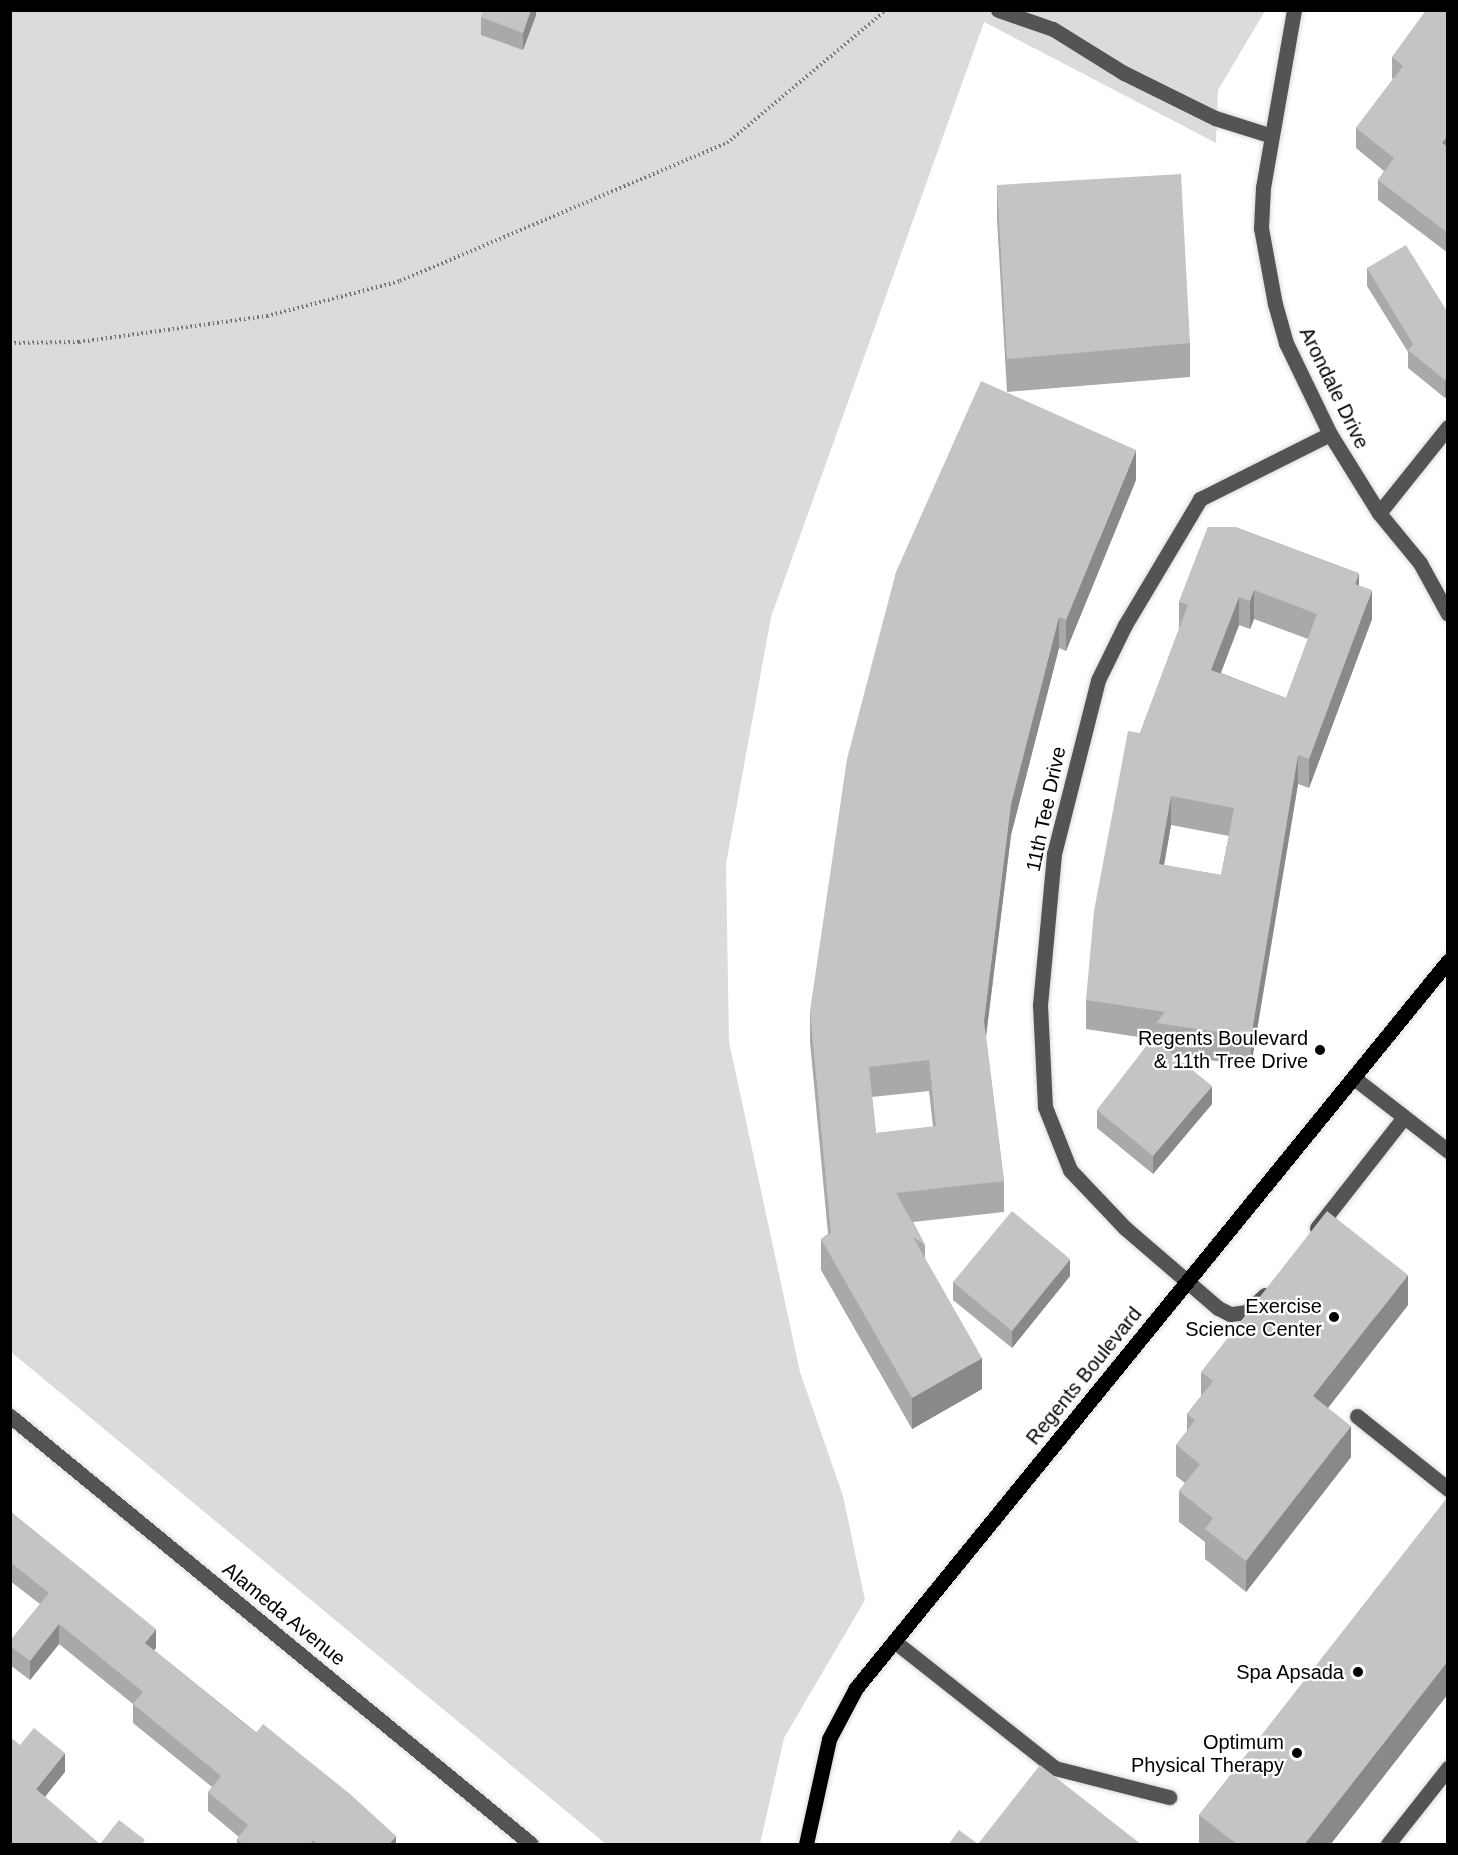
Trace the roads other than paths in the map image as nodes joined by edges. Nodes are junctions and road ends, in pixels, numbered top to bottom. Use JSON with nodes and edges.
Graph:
{"nodes":[{"id":1,"x":998,"y":10,"type":"edge"},
{"id":2,"x":1293,"y":10,"type":"edge"},
{"id":3,"x":1269,"y":135,"type":"junction"},
{"id":4,"x":1448,"y":427,"type":"edge"},
{"id":5,"x":1330,"y":434,"type":"junction"},
{"id":6,"x":1379,"y":513,"type":"junction"},
{"id":7,"x":1448,"y":614,"type":"edge"},
{"id":8,"x":1448,"y":961,"type":"edge"},
{"id":9,"x":1354,"y":1078,"type":"junction"},
{"id":10,"x":1404,"y":1117,"type":"junction"},
{"id":11,"x":1448,"y":1151,"type":"edge"},
{"id":12,"x":1307,"y":1240,"type":"edge"},
{"id":13,"x":1186,"y":1284,"type":"junction"},
{"id":14,"x":1274,"y":1284,"type":"edge"},
{"id":15,"x":10,"y":1416,"type":"edge"},
{"id":16,"x":1357,"y":1416,"type":"dead end"},
{"id":17,"x":1448,"y":1489,"type":"edge"},
{"id":18,"x":894,"y":1641,"type":"junction"},
{"id":19,"x":1448,"y":1768,"type":"edge"},
{"id":20,"x":1169,"y":1797,"type":"dead end"},
{"id":21,"x":808,"y":1824,"type":"junction"},
{"id":22,"x":531,"y":1845,"type":"edge"},
{"id":23,"x":799,"y":1845,"type":"edge"},
{"id":24,"x":806,"y":1845,"type":"edge"},
{"id":25,"x":1388,"y":1845,"type":"edge"}],
"edges":[{"from":1,"to":3,"type":"street"},
{"from":2,"to":3,"type":"street","name":"Arondale Drive"},
{"from":3,"to":5,"type":"street","name":"Arondale Drive"},
{"from":4,"to":6,"type":"street"},
{"from":5,"to":6,"type":"street","name":"Arondale Drive"},
{"from":5,"to":13,"type":"street","name":"11th Tee Drive"},
{"from":6,"to":7,"type":"street","name":"Arondale Drive"},
{"from":8,"to":9,"type":"main road","name":"Regents Boulevard"},
{"from":9,"to":10,"type":"street"},
{"from":9,"to":13,"type":"main road","name":"Regents Boulevard"},
{"from":10,"to":11,"type":"street"},
{"from":10,"to":12,"type":"street"},
{"from":13,"to":14,"type":"street","name":"11th Tee Drive"},
{"from":13,"to":18,"type":"main road","name":"Regents Boulevard"},
{"from":15,"to":22,"type":"street","name":"Alameda Avenue"},
{"from":16,"to":17,"type":"street"},
{"from":18,"to":20,"type":"street"},
{"from":18,"to":21,"type":"main road","name":"Regents Boulevard"},
{"from":19,"to":25,"type":"street"},
{"from":21,"to":23,"type":"main road"},
{"from":21,"to":24,"type":"main road","name":"Regents Boulevard"}]}
